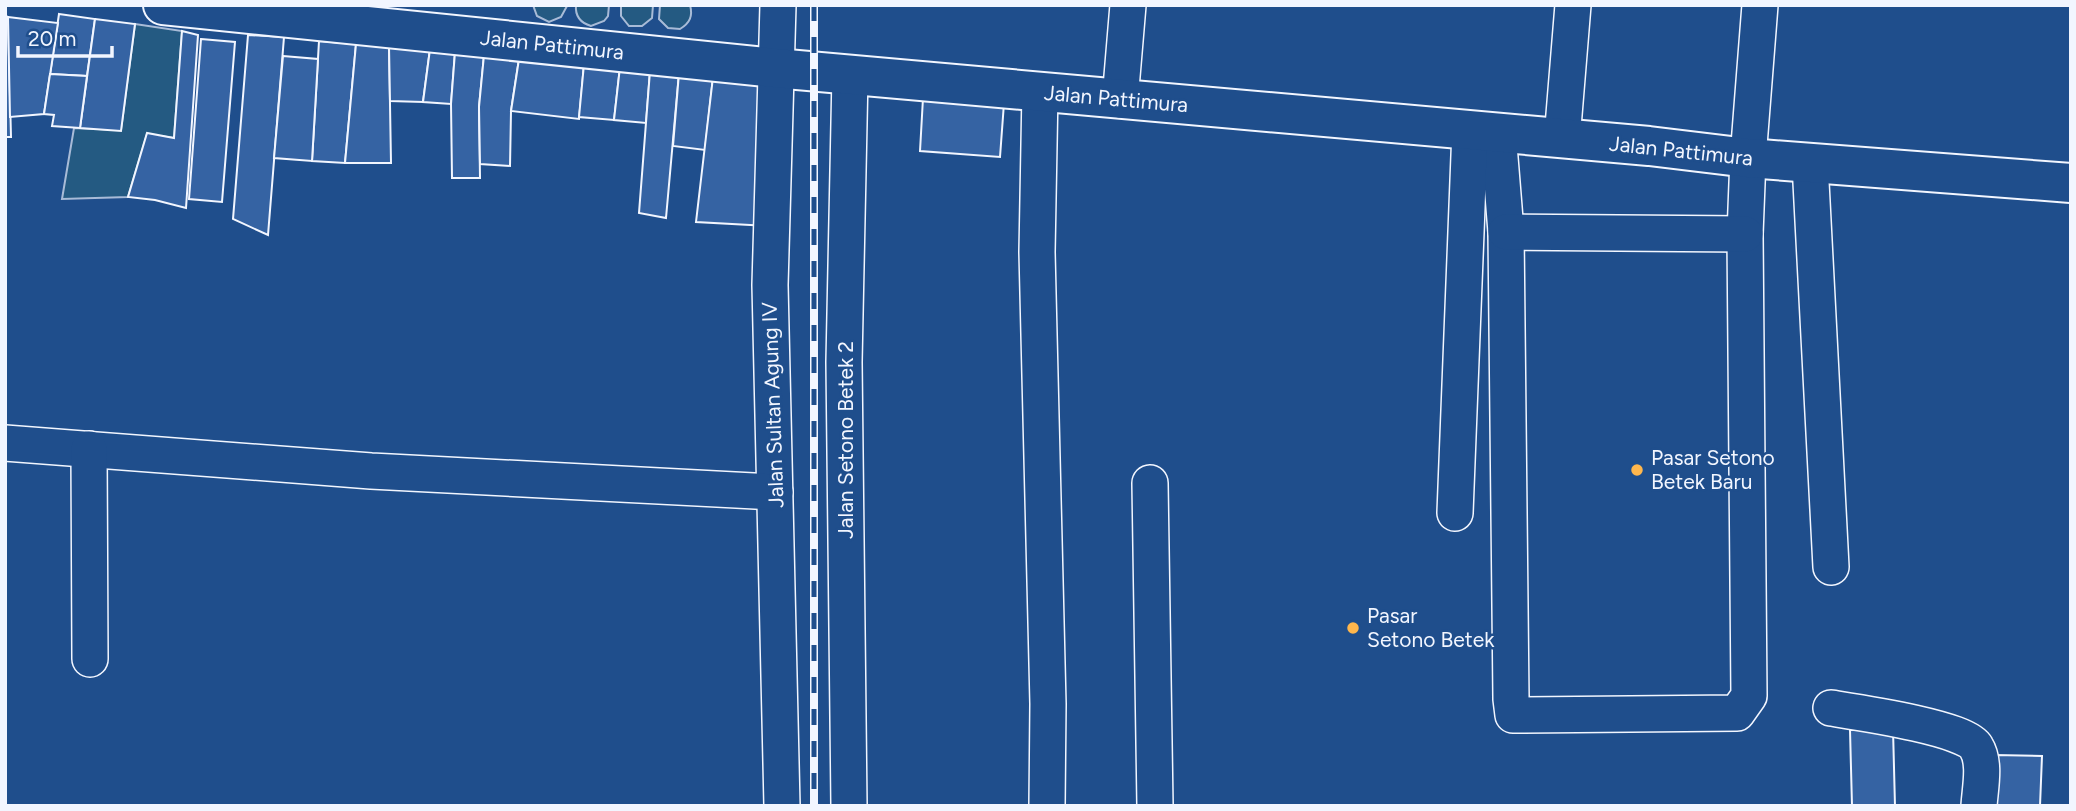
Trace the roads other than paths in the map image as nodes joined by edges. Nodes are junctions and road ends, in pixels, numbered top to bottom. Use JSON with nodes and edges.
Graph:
{"nodes":[{"id":1,"x":163,"y":5,"type":"edge"},
{"id":2,"x":778,"y":5,"type":"edge"},
{"id":3,"x":1128,"y":5,"type":"edge"},
{"id":4,"x":1573,"y":5,"type":"edge"},
{"id":5,"x":1760,"y":5,"type":"edge"},
{"id":6,"x":775,"y":68,"type":"junction"},
{"id":7,"x":850,"y":75,"type":"junction"},
{"id":8,"x":1040,"y":91,"type":"junction"},
{"id":9,"x":1121,"y":100,"type":"junction"},
{"id":10,"x":1484,"y":131,"type":"junction"},
{"id":11,"x":1562,"y":139,"type":"junction"},
{"id":12,"x":1748,"y":158,"type":"junction"},
{"id":13,"x":1810,"y":163,"type":"junction"},
{"id":14,"x":2071,"y":183,"type":"edge"},
{"id":15,"x":1506,"y":232,"type":"junction"},
{"id":16,"x":1745,"y":234,"type":"junction"},
{"id":17,"x":5,"y":443,"type":"edge"},
{"id":18,"x":89,"y":449,"type":"junction"},
{"id":19,"x":1150,"y":483,"type":"dead end"},
{"id":20,"x":775,"y":492,"type":"junction"},
{"id":21,"x":1455,"y":513,"type":"dead end"},
{"id":22,"x":1831,"y":566,"type":"dead end"},
{"id":23,"x":90,"y":659,"type":"dead end"},
{"id":24,"x":1831,"y":708,"type":"dead end"},
{"id":25,"x":782,"y":806,"type":"edge"},
{"id":26,"x":849,"y":806,"type":"edge"},
{"id":27,"x":1047,"y":806,"type":"edge"},
{"id":28,"x":1155,"y":806,"type":"edge"},
{"id":29,"x":1979,"y":806,"type":"edge"}],
"edges":[{"from":1,"to":6,"type":"main road","name":"Jalan Pattimura"},
{"from":2,"to":6,"type":"street","name":"Jalan Sultan Agung IV"},
{"from":3,"to":9,"type":"street"},
{"from":4,"to":11,"type":"street"},
{"from":5,"to":12,"type":"street"},
{"from":6,"to":7,"type":"main road","name":"Jalan Pattimura"},
{"from":6,"to":20,"type":"street","name":"Jalan Sultan Agung IV"},
{"from":7,"to":8,"type":"main road","name":"Jalan Pattimura"},
{"from":7,"to":26,"type":"street","name":"Jalan Setono Betek 2"},
{"from":8,"to":9,"type":"main road","name":"Jalan Pattimura"},
{"from":8,"to":27,"type":"street"},
{"from":9,"to":10,"type":"main road","name":"Jalan Pattimura"},
{"from":10,"to":11,"type":"main road","name":"Jalan Pattimura"},
{"from":10,"to":15,"type":"street"},
{"from":10,"to":21,"type":"street"},
{"from":11,"to":12,"type":"main road","name":"Jalan Pattimura"},
{"from":12,"to":13,"type":"main road","name":"Jalan Pattimura"},
{"from":12,"to":16,"type":"street"},
{"from":13,"to":14,"type":"main road","name":"Jalan Pattimura"},
{"from":13,"to":22,"type":"street"},
{"from":15,"to":16,"type":"street"},
{"from":15,"to":16,"type":"street"},
{"from":17,"to":18,"type":"street"},
{"from":18,"to":20,"type":"street"},
{"from":18,"to":23,"type":"street"},
{"from":19,"to":28,"type":"street"},
{"from":20,"to":25,"type":"street","name":"Jalan Sultan Agung IV"},
{"from":24,"to":29,"type":"street"}]}
